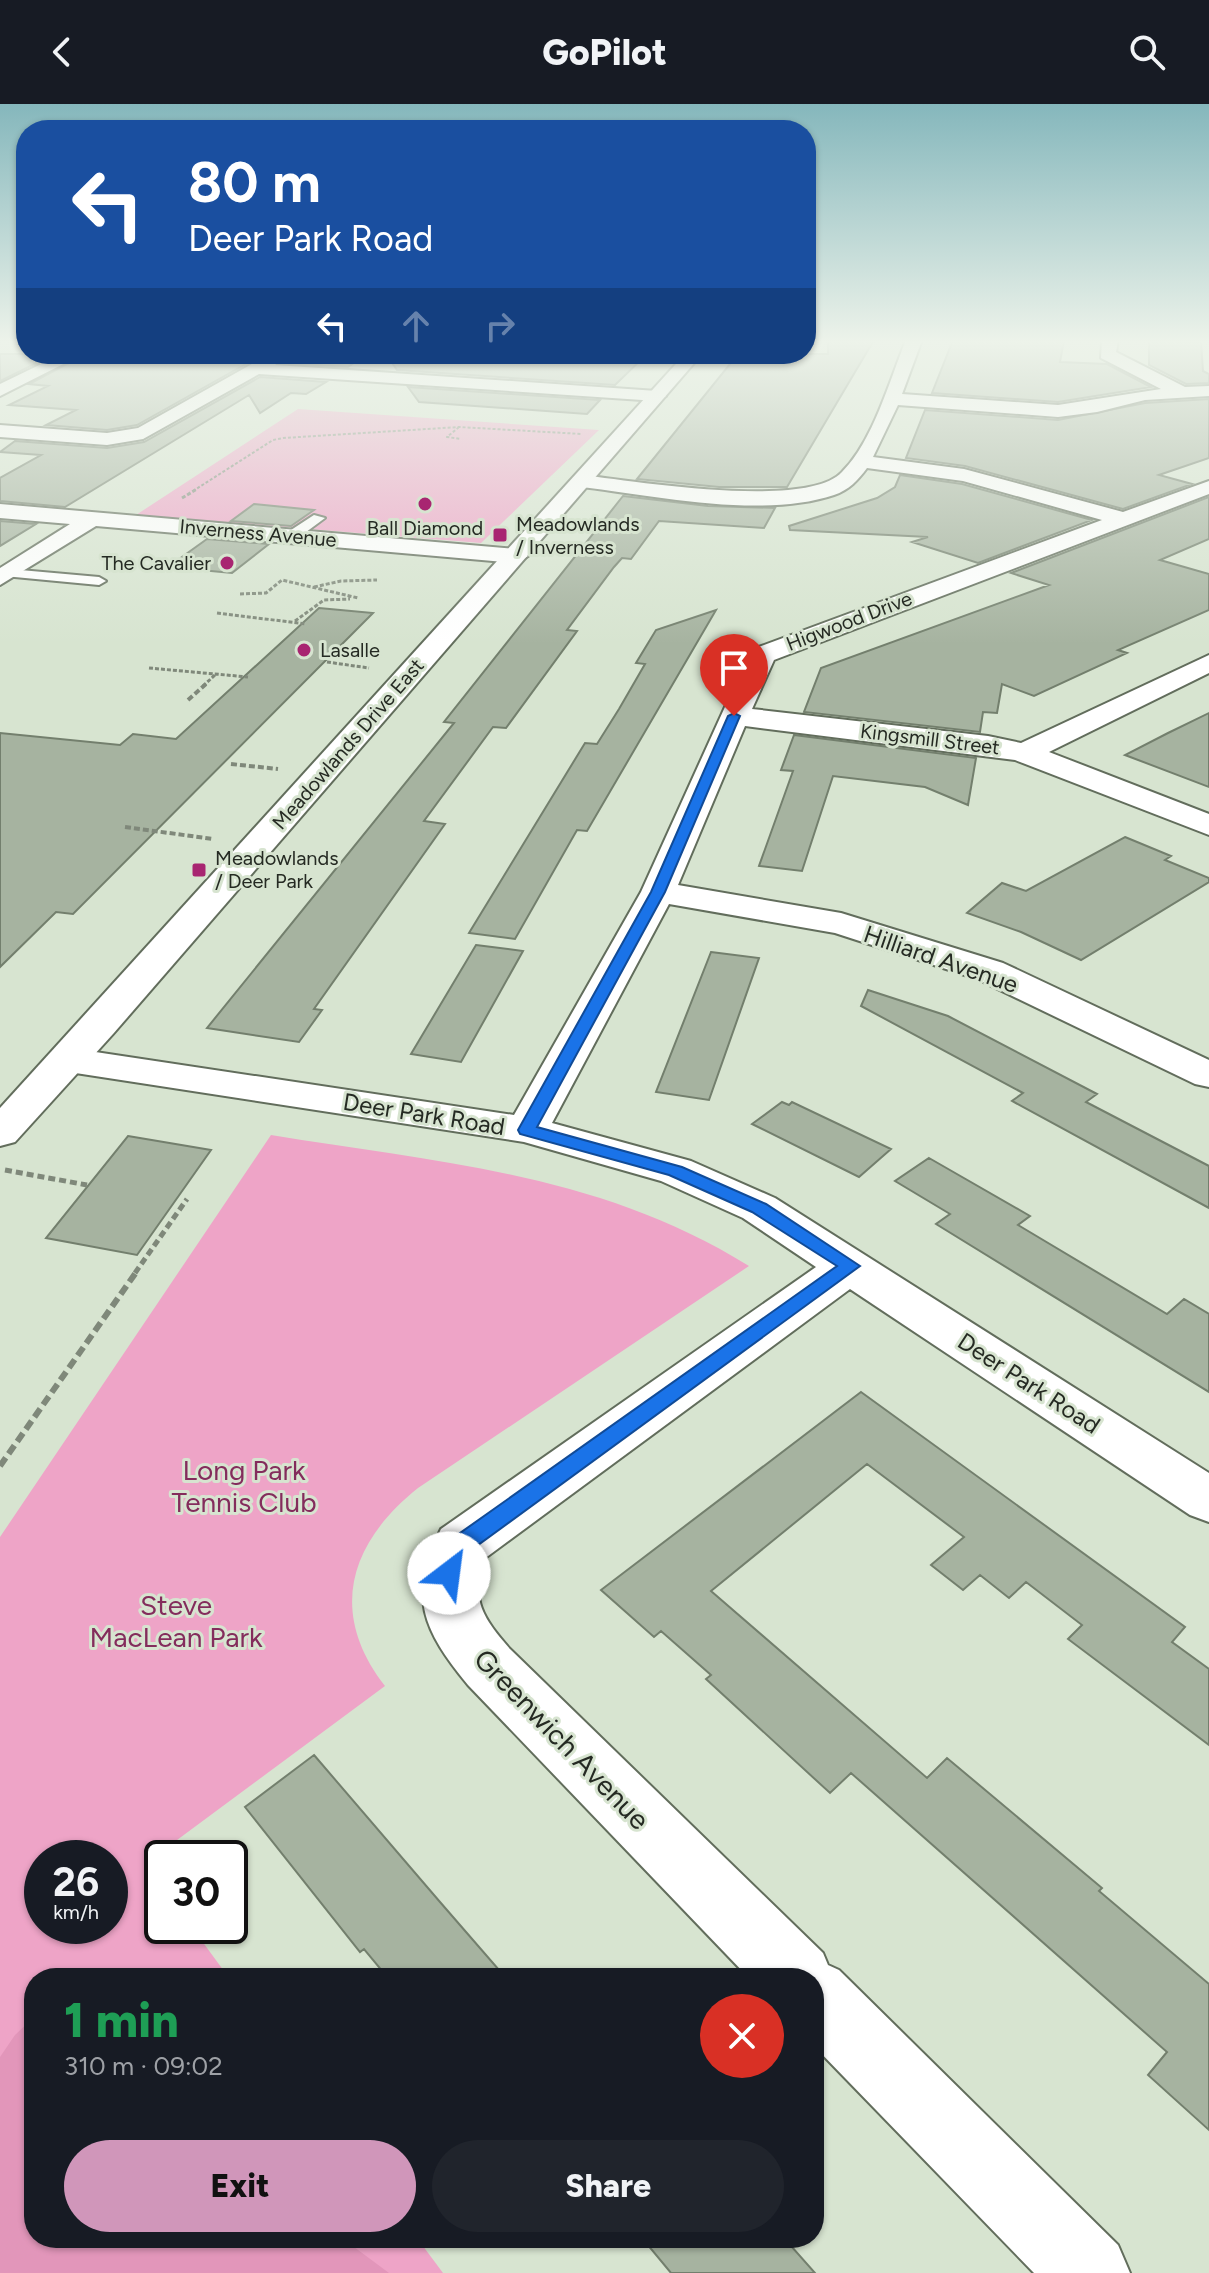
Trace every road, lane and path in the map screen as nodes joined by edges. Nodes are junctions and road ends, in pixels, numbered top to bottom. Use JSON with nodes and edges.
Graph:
{"nodes":[{"id":1,"x":271,"y":441,"type":"edge"},
{"id":2,"x":617,"y":441,"type":"edge"},
{"id":3,"x":869,"y":441,"type":"edge"},
{"id":4,"x":859,"y":461,"type":"junction"},
{"id":5,"x":582,"y":481,"type":"junction"},
{"id":6,"x":1209,"y":487,"type":"edge"},
{"id":7,"x":0,"y":511,"type":"edge"},
{"id":8,"x":319,"y":518,"type":"dead end"},
{"id":9,"x":92,"y":519,"type":"junction"},
{"id":10,"x":1124,"y":519,"type":"junction"},
{"id":11,"x":150,"y":523,"type":"junction"},
{"id":12,"x":293,"y":535,"type":"junction"},
{"id":13,"x":516,"y":556,"type":"junction"},
{"id":14,"x":4,"y":575,"type":"edge"},
{"id":15,"x":377,"y":580,"type":"dead end"},
{"id":16,"x":99,"y":581,"type":"dead end"},
{"id":17,"x":313,"y":588,"type":"junction"},
{"id":18,"x":240,"y":594,"type":"dead end"},
{"id":19,"x":217,"y":613,"type":"dead end"},
{"id":20,"x":294,"y":622,"type":"junction"},
{"id":21,"x":306,"y":624,"type":"dead end"},
{"id":22,"x":1209,"y":663,"type":"edge"},
{"id":23,"x":149,"y":668,"type":"dead end"},
{"id":24,"x":216,"y":674,"type":"junction"},
{"id":25,"x":248,"y":677,"type":"dead end"},
{"id":26,"x":188,"y":700,"type":"dead end"},
{"id":27,"x":734,"y":716,"type":"junction"},
{"id":28,"x":1024,"y":753,"type":"junction"},
{"id":29,"x":231,"y":764,"type":"dead end"},
{"id":30,"x":287,"y":770,"type":"dead end"},
{"id":31,"x":1209,"y":825,"type":"edge"},
{"id":32,"x":125,"y":827,"type":"dead end"},
{"id":33,"x":222,"y":840,"type":"dead end"},
{"id":34,"x":658,"y":892,"type":"junction"},
{"id":35,"x":69,"y":1060,"type":"junction"},
{"id":36,"x":1209,"y":1075,"type":"edge"},
{"id":37,"x":527,"y":1130,"type":"junction"},
{"id":38,"x":1,"y":1151,"type":"edge"},
{"id":39,"x":87,"y":1185,"type":"dead end"},
{"id":40,"x":187,"y":1199,"type":"dead end"},
{"id":41,"x":850,"y":1266,"type":"junction"},
{"id":42,"x":0,"y":1466,"type":"edge"},
{"id":43,"x":1209,"y":1500,"type":"edge"},
{"id":44,"x":788,"y":1968,"type":"edge"},
{"id":45,"x":824,"y":2005,"type":"edge"},
{"id":46,"x":1090,"y":2273,"type":"edge"}],
"edges":[{"from":1,"to":11,"type":"path"},
{"from":2,"to":5,"type":"street","name":"Meadowlands Drive East"},
{"from":3,"to":4,"type":"street"},
{"from":4,"to":5,"type":"street"},
{"from":4,"to":10,"type":"street"},
{"from":5,"to":13,"type":"street","name":"Meadowlands Drive East"},
{"from":6,"to":10,"type":"street","name":"Higwood Drive"},
{"from":7,"to":9,"type":"street","name":"Inverness Avenue"},
{"from":8,"to":12,"type":"lane"},
{"from":9,"to":11,"type":"street","name":"Inverness Avenue"},
{"from":9,"to":14,"type":"street"},
{"from":10,"to":27,"type":"street","name":"Higwood Drive"},
{"from":11,"to":12,"type":"street","name":"Inverness Avenue"},
{"from":12,"to":13,"type":"street","name":"Inverness Avenue"},
{"from":13,"to":35,"type":"street","name":"Meadowlands Drive East"},
{"from":14,"to":16,"type":"lane"},
{"from":15,"to":17,"type":"path"},
{"from":17,"to":18,"type":"path"},
{"from":17,"to":20,"type":"path"},
{"from":19,"to":20,"type":"path"},
{"from":20,"to":21,"type":"path"},
{"from":22,"to":28,"type":"street"},
{"from":23,"to":24,"type":"path"},
{"from":24,"to":25,"type":"path"},
{"from":24,"to":26,"type":"path"},
{"from":27,"to":28,"type":"street","name":"Kingsmill Street"},
{"from":27,"to":34,"type":"street","name":"Higwood Drive"},
{"from":28,"to":31,"type":"street","name":"Kingsmill Street"},
{"from":29,"to":30,"type":"path"},
{"from":32,"to":33,"type":"path"},
{"from":34,"to":36,"type":"street","name":"Hilliard Avenue"},
{"from":34,"to":37,"type":"street","name":"Higwood Drive"},
{"from":35,"to":37,"type":"street","name":"Deer Park Road"},
{"from":35,"to":38,"type":"street","name":"Meadowlands Drive East"},
{"from":37,"to":41,"type":"street","name":"Deer Park Road"},
{"from":38,"to":39,"type":"path"},
{"from":40,"to":42,"type":"path"},
{"from":41,"to":43,"type":"street","name":"Deer Park Road"},
{"from":41,"to":44,"type":"street","name":"Greenwich Avenue"},
{"from":45,"to":46,"type":"street"}]}
